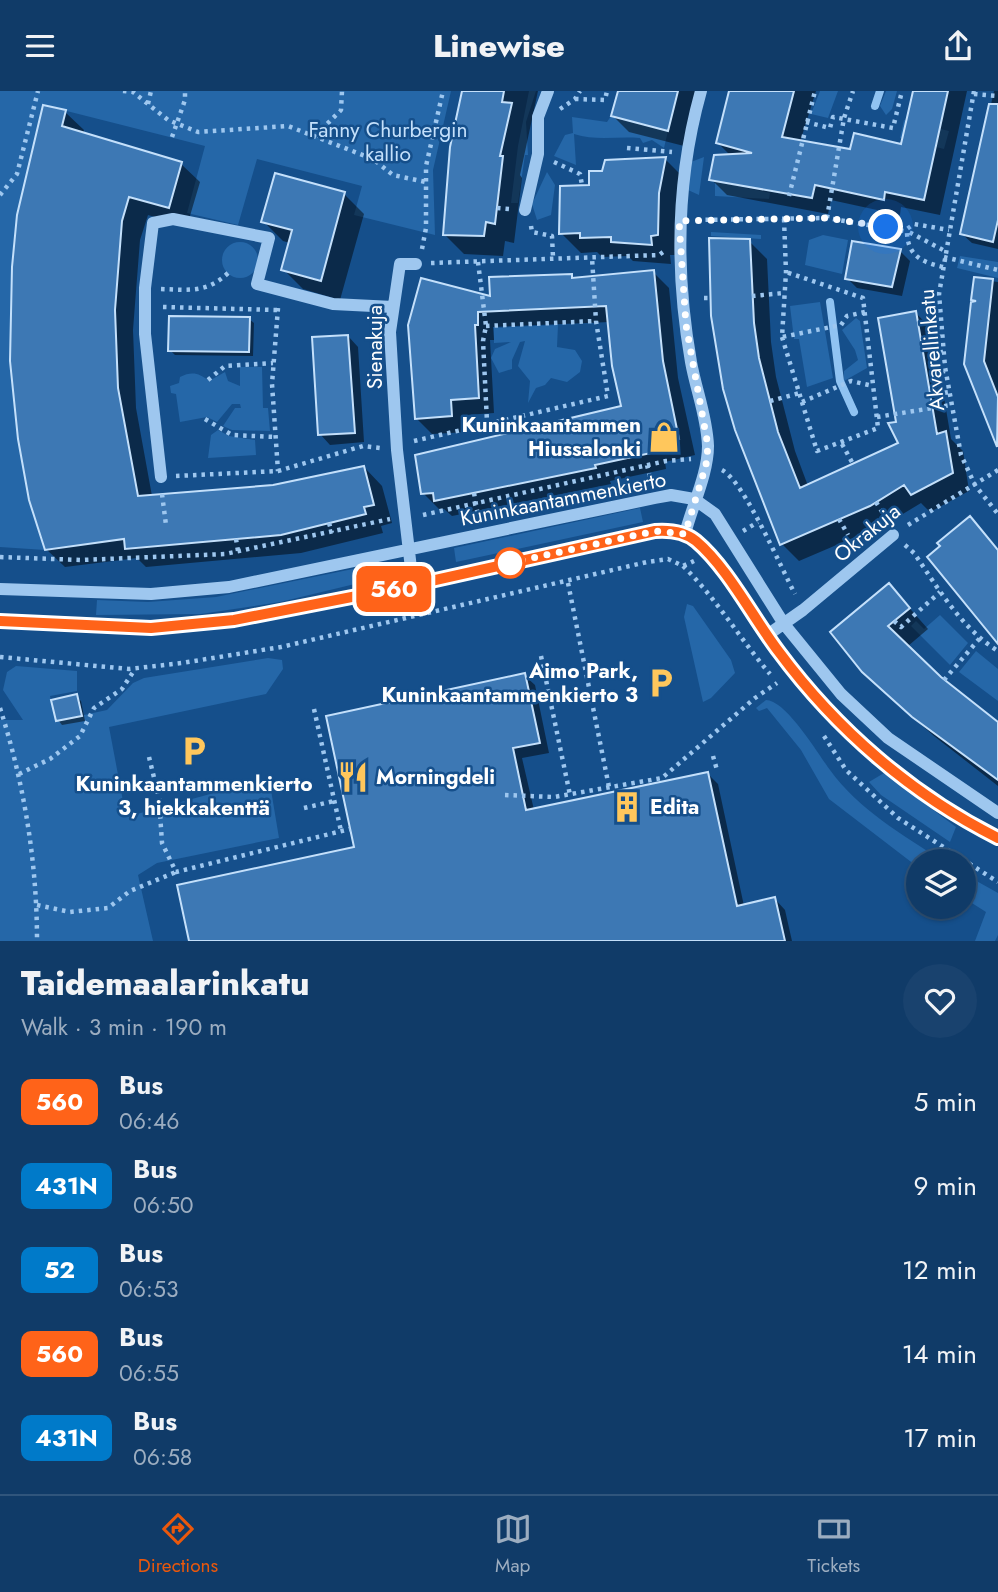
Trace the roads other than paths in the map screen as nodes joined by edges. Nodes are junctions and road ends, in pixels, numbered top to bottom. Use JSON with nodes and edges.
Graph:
{"nodes":[{"id":1,"x":548,"y":91,"type":"edge"},
{"id":2,"x":701,"y":91,"type":"edge"},
{"id":3,"x":525,"y":210,"type":"dead end"},
{"id":4,"x":417,"y":264,"type":"road end"},
{"id":5,"x":393,"y":307,"type":"junction"},
{"id":6,"x":161,"y":477,"type":"road end"},
{"id":7,"x":694,"y":499,"type":"junction"},
{"id":8,"x":685,"y":534,"type":"junction"},
{"id":9,"x":893,"y":535,"type":"road end"},
{"id":10,"x":409,"y":549,"type":"junction"},
{"id":11,"x":413,"y":585,"type":"junction"},
{"id":12,"x":0,"y":589,"type":"edge"},
{"id":13,"x":0,"y":621,"type":"edge"},
{"id":14,"x":784,"y":624,"type":"junction"},
{"id":15,"x":766,"y":636,"type":"junction"},
{"id":16,"x":998,"y":813,"type":"edge"},
{"id":17,"x":998,"y":838,"type":"edge"}],
"edges":[{"from":1,"to":3,"type":"street"},
{"from":2,"to":7,"type":"street"},
{"from":4,"to":5,"type":"street","name":"Sienakuja"},
{"from":5,"to":6,"type":"street"},
{"from":5,"to":10,"type":"street","name":"Sienakuja"},
{"from":7,"to":8,"type":"street"},
{"from":7,"to":10,"type":"street","name":"Kuninkaantammenkierto"},
{"from":7,"to":14,"type":"street","name":"Kuninkaantammenkierto"},
{"from":8,"to":11,"type":"street"},
{"from":8,"to":15,"type":"street"},
{"from":9,"to":14,"type":"street","name":"Okrakuja"},
{"from":10,"to":11,"type":"street","name":"Sienakuja"},
{"from":10,"to":12,"type":"street","name":"Kuninkaantammenkierto"},
{"from":11,"to":13,"type":"street"},
{"from":14,"to":15,"type":"street","name":"Okrakuja"},
{"from":14,"to":16,"type":"street","name":"Kuninkaantammenkierto"},
{"from":15,"to":17,"type":"street"}]}
